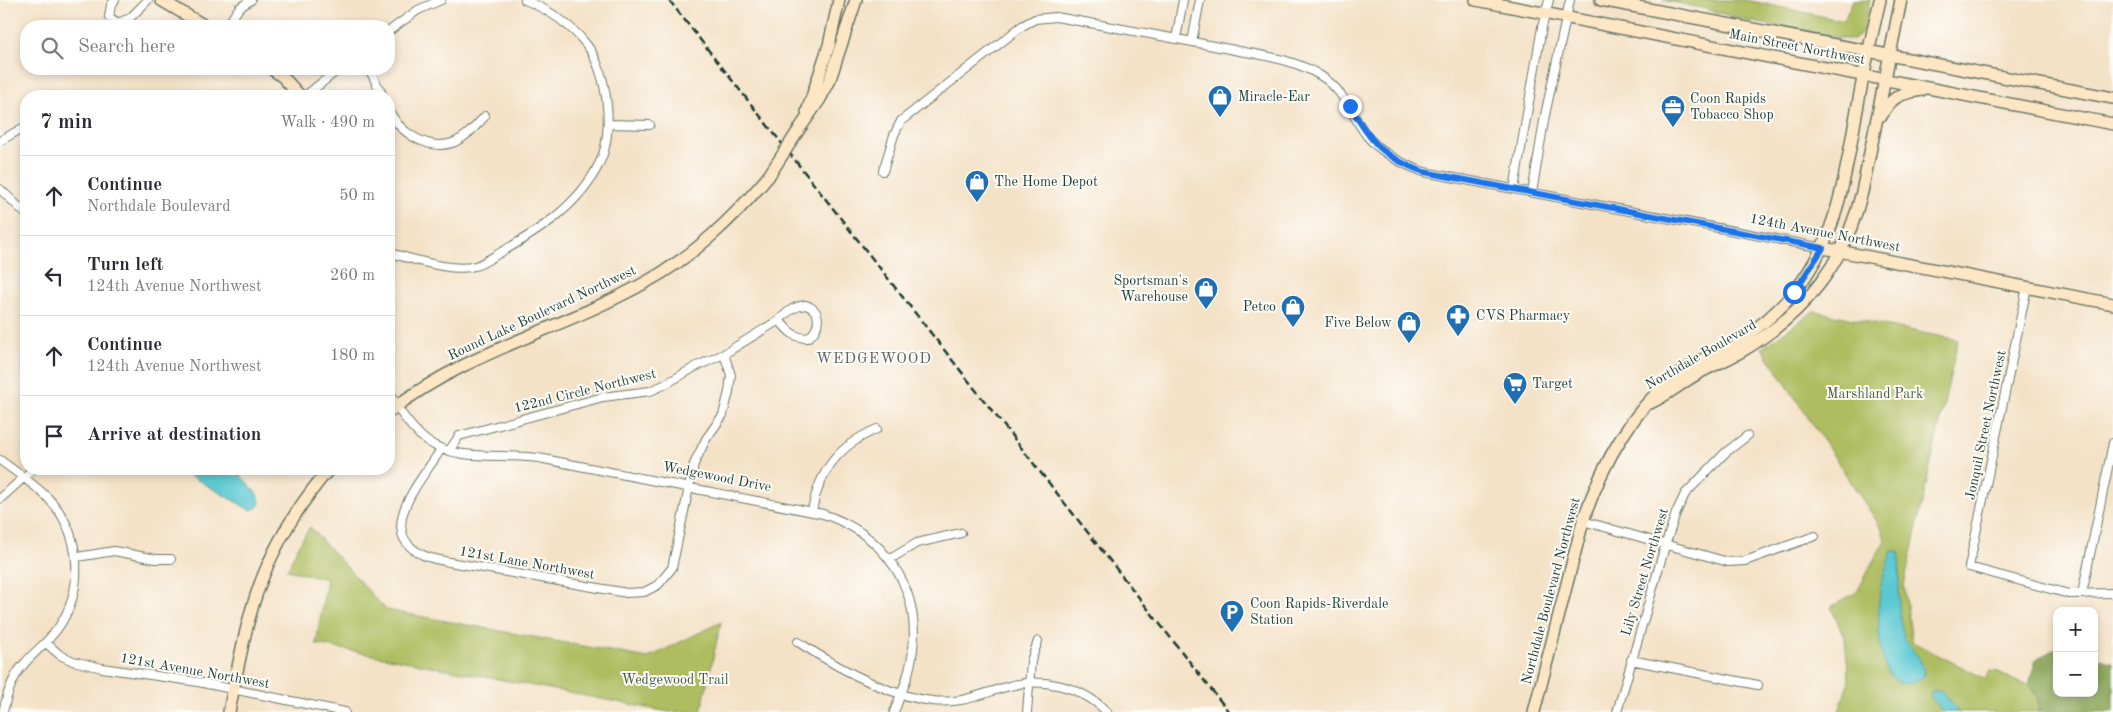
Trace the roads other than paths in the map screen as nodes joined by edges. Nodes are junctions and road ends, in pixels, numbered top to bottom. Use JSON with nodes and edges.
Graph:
{"nodes":[{"id":1,"x":115,"y":0,"type":"edge"},
{"id":2,"x":148,"y":0,"type":"edge"},
{"id":3,"x":161,"y":0,"type":"edge"},
{"id":4,"x":251,"y":0,"type":"edge"},
{"id":5,"x":441,"y":0,"type":"edge"},
{"id":6,"x":525,"y":0,"type":"edge"},
{"id":7,"x":839,"y":0,"type":"edge"},
{"id":8,"x":856,"y":0,"type":"edge"},
{"id":9,"x":1183,"y":0,"type":"edge"},
{"id":10,"x":1200,"y":0,"type":"edge"},
{"id":11,"x":1476,"y":0,"type":"edge"},
{"id":12,"x":1549,"y":0,"type":"edge"},
{"id":13,"x":1570,"y":0,"type":"edge"},
{"id":14,"x":1601,"y":0,"type":"edge"},
{"id":15,"x":1880,"y":0,"type":"edge"},
{"id":16,"x":1901,"y":0,"type":"edge"},
{"id":17,"x":1546,"y":14,"type":"junction"},
{"id":18,"x":1567,"y":17,"type":"junction"},
{"id":19,"x":114,"y":20,"type":"edge"},
{"id":20,"x":125,"y":20,"type":"edge"},
{"id":21,"x":195,"y":20,"type":"edge"},
{"id":22,"x":231,"y":20,"type":"edge"},
{"id":23,"x":395,"y":27,"type":"edge"},
{"id":24,"x":1176,"y":39,"type":"junction"},
{"id":25,"x":1192,"y":42,"type":"junction"},
{"id":26,"x":1869,"y":50,"type":"junction"},
{"id":27,"x":1889,"y":54,"type":"junction"},
{"id":28,"x":279,"y":75,"type":"edge"},
{"id":29,"x":332,"y":75,"type":"edge"},
{"id":30,"x":372,"y":75,"type":"edge"},
{"id":31,"x":1863,"y":75,"type":"junction"},
{"id":32,"x":1884,"y":80,"type":"junction"},
{"id":33,"x":1931,"y":89,"type":"junction"},
{"id":34,"x":295,"y":90,"type":"edge"},
{"id":35,"x":313,"y":90,"type":"edge"},
{"id":36,"x":380,"y":90,"type":"edge"},
{"id":37,"x":2113,"y":98,"type":"edge"},
{"id":38,"x":485,"y":116,"type":"dead end"},
{"id":39,"x":395,"y":121,"type":"edge"},
{"id":40,"x":608,"y":124,"type":"junction"},
{"id":41,"x":2113,"y":124,"type":"edge"},
{"id":42,"x":802,"y":125,"type":"junction"},
{"id":43,"x":650,"y":126,"type":"dead end"},
{"id":44,"x":20,"y":129,"type":"edge"},
{"id":45,"x":1874,"y":130,"type":"junction"},
{"id":46,"x":0,"y":141,"type":"edge"},
{"id":47,"x":883,"y":171,"type":"dead end"},
{"id":48,"x":1514,"y":189,"type":"junction"},
{"id":49,"x":0,"y":190,"type":"edge"},
{"id":50,"x":1532,"y":193,"type":"junction"},
{"id":51,"x":20,"y":208,"type":"edge"},
{"id":52,"x":1823,"y":248,"type":"junction"},
{"id":53,"x":1842,"y":252,"type":"junction"},
{"id":54,"x":395,"y":254,"type":"edge"},
{"id":55,"x":2027,"y":287,"type":"junction"},
{"id":56,"x":2113,"y":304,"type":"edge"},
{"id":57,"x":779,"y":320,"type":"junction"},
{"id":58,"x":724,"y":354,"type":"junction"},
{"id":59,"x":1649,"y":403,"type":"junction"},
{"id":60,"x":395,"y":408,"type":"edge"},
{"id":61,"x":395,"y":411,"type":"edge"},
{"id":62,"x":877,"y":429,"type":"dead end"},
{"id":63,"x":1747,"y":436,"type":"dead end"},
{"id":64,"x":2113,"y":443,"type":"edge"},
{"id":65,"x":445,"y":450,"type":"junction"},
{"id":66,"x":0,"y":460,"type":"edge"},
{"id":67,"x":20,"y":475,"type":"edge"},
{"id":68,"x":20,"y":475,"type":"edge"},
{"id":69,"x":26,"y":475,"type":"edge"},
{"id":70,"x":324,"y":475,"type":"edge"},
{"id":71,"x":23,"y":477,"type":"junction"},
{"id":72,"x":688,"y":487,"type":"junction"},
{"id":73,"x":0,"y":499,"type":"edge"},
{"id":74,"x":812,"y":511,"type":"junction"},
{"id":75,"x":1583,"y":521,"type":"junction"},
{"id":76,"x":961,"y":533,"type":"dead end"},
{"id":77,"x":1815,"y":536,"type":"dead end"},
{"id":78,"x":405,"y":539,"type":"joint"},
{"id":79,"x":1665,"y":546,"type":"junction"},
{"id":80,"x":77,"y":557,"type":"junction"},
{"id":81,"x":171,"y":559,"type":"dead end"},
{"id":82,"x":890,"y":559,"type":"junction"},
{"id":83,"x":2113,"y":593,"type":"edge"},
{"id":84,"x":2082,"y":594,"type":"junction"},
{"id":85,"x":1038,"y":641,"type":"dead end"},
{"id":86,"x":798,"y":642,"type":"dead end"},
{"id":87,"x":46,"y":643,"type":"junction"},
{"id":88,"x":1631,"y":660,"type":"junction"},
{"id":89,"x":1029,"y":683,"type":"junction"},
{"id":90,"x":1758,"y":685,"type":"dead end"},
{"id":91,"x":234,"y":689,"type":"junction"},
{"id":92,"x":901,"y":693,"type":"junction"},
{"id":93,"x":3,"y":712,"type":"edge"},
{"id":94,"x":229,"y":712,"type":"edge"},
{"id":95,"x":345,"y":712,"type":"edge"},
{"id":96,"x":894,"y":712,"type":"edge"},
{"id":97,"x":1027,"y":712,"type":"edge"},
{"id":98,"x":1107,"y":712,"type":"edge"},
{"id":99,"x":1534,"y":712,"type":"edge"},
{"id":100,"x":1617,"y":712,"type":"edge"}],
"edges":[{"from":1,"to":19,"type":"street"},
{"from":2,"to":20,"type":"street"},
{"from":3,"to":21,"type":"main road"},
{"from":4,"to":22,"type":"street"},
{"from":5,"to":23,"type":"street"},
{"from":6,"to":40,"type":"street"},
{"from":7,"to":42,"type":"main road","name":"Round Lake Boulevard Northwest"},
{"from":8,"to":42,"type":"main road","name":"Round Lake Boulevard Northwest"},
{"from":9,"to":24,"type":"street"},
{"from":10,"to":25,"type":"street"},
{"from":11,"to":17,"type":"main road","name":"Main Street Northwest"},
{"from":12,"to":17,"type":"street"},
{"from":13,"to":18,"type":"street"},
{"from":14,"to":26,"type":"main road","name":"Main Street Northwest"},
{"from":15,"to":26,"type":"main road","name":"Northdale Boulevard"},
{"from":16,"to":27,"type":"main road","name":"Northdale Boulevard"},
{"from":17,"to":18,"type":"main road","name":"Main Street Northwest"},
{"from":17,"to":48,"type":"street"},
{"from":18,"to":31,"type":"main road","name":"Main Street Northwest"},
{"from":18,"to":50,"type":"street"},
{"from":24,"to":25,"type":"street"},
{"from":24,"to":47,"type":"street"},
{"from":25,"to":48,"type":"street"},
{"from":26,"to":27,"type":"main road","name":"Main Street Northwest"},
{"from":26,"to":31,"type":"main road","name":"Northdale Boulevard"},
{"from":27,"to":32,"type":"main road","name":"Northdale Boulevard"},
{"from":27,"to":37,"type":"main road","name":"Main Street Northwest"},
{"from":28,"to":34,"type":"main road"},
{"from":29,"to":35,"type":"street"},
{"from":30,"to":36,"type":"street"},
{"from":31,"to":32,"type":"main road","name":"Main Street Northwest"},
{"from":31,"to":52,"type":"main road","name":"Northdale Boulevard"},
{"from":32,"to":33,"type":"main road","name":"Main Street Northwest"},
{"from":32,"to":45,"type":"main road","name":"Northdale Boulevard"},
{"from":33,"to":41,"type":"main road","name":"Main Street Northwest"},
{"from":33,"to":45,"type":"main road"},
{"from":38,"to":39,"type":"street"},
{"from":40,"to":43,"type":"street"},
{"from":40,"to":54,"type":"street"},
{"from":42,"to":60,"type":"main road","name":"Round Lake Boulevard Northwest","bridge":true},
{"from":44,"to":46,"type":"street"},
{"from":45,"to":53,"type":"main road","name":"Northdale Boulevard"},
{"from":48,"to":50,"type":"street","name":"124th Avenue Northwest"},
{"from":49,"to":51,"type":"street"},
{"from":50,"to":52,"type":"street","name":"124th Avenue Northwest"},
{"from":52,"to":53,"type":"main road","name":"124th Avenue Northwest"},
{"from":52,"to":59,"type":"main road","name":"Northdale Boulevard"},
{"from":53,"to":55,"type":"main road","name":"124th Avenue Northwest"},
{"from":53,"to":59,"type":"main road","name":"Northdale Boulevard"},
{"from":55,"to":56,"type":"main road","name":"124th Avenue Northwest"},
{"from":55,"to":84,"type":"street","name":"Jonquil Street Northwest"},
{"from":57,"to":57,"type":"street","name":"122nd Circle Northwest"},
{"from":57,"to":58,"type":"street","name":"122nd Circle Northwest"},
{"from":58,"to":65,"type":"street","name":"122nd Circle Northwest"},
{"from":58,"to":72,"type":"street"},
{"from":59,"to":75,"type":"main road","name":"Northdale Boulevard Northwest"},
{"from":61,"to":65,"type":"street","name":"Wedgewood Drive"},
{"from":62,"to":74,"type":"street"},
{"from":63,"to":79,"type":"street","name":"Lily Street Northwest"},
{"from":64,"to":84,"type":"street"},
{"from":65,"to":72,"type":"street","name":"Wedgewood Drive"},
{"from":65,"to":78,"type":"street","name":"122nd Circle Northwest"},
{"from":66,"to":67,"type":"street"},
{"from":68,"to":71,"type":"street"},
{"from":69,"to":71,"type":"street"},
{"from":70,"to":91,"type":"main road"},
{"from":71,"to":73,"type":"street"},
{"from":71,"to":80,"type":"street"},
{"from":72,"to":74,"type":"street","name":"Wedgewood Drive"},
{"from":72,"to":78,"type":"street","name":"121st Lane Northwest"},
{"from":74,"to":82,"type":"street","name":"Wedgewood Drive"},
{"from":75,"to":79,"type":"street"},
{"from":75,"to":99,"type":"main road","name":"Northdale Boulevard Northwest"},
{"from":76,"to":82,"type":"street"},
{"from":77,"to":79,"type":"street"},
{"from":79,"to":88,"type":"street","name":"Lily Street Northwest"},
{"from":80,"to":81,"type":"street"},
{"from":80,"to":87,"type":"street"},
{"from":82,"to":92,"type":"street","name":"Wedgewood Drive"},
{"from":83,"to":84,"type":"street"},
{"from":85,"to":89,"type":"street"},
{"from":86,"to":92,"type":"street"},
{"from":87,"to":91,"type":"street","name":"121st Avenue Northwest"},
{"from":87,"to":93,"type":"street"},
{"from":88,"to":90,"type":"street"},
{"from":88,"to":100,"type":"street","name":"Lily Street Northwest"},
{"from":89,"to":92,"type":"street"},
{"from":89,"to":97,"type":"street"},
{"from":89,"to":98,"type":"street"},
{"from":91,"to":94,"type":"main road"},
{"from":91,"to":95,"type":"street","name":"121st Avenue Northwest"},
{"from":92,"to":96,"type":"street","name":"Wedgewood Drive"}]}
